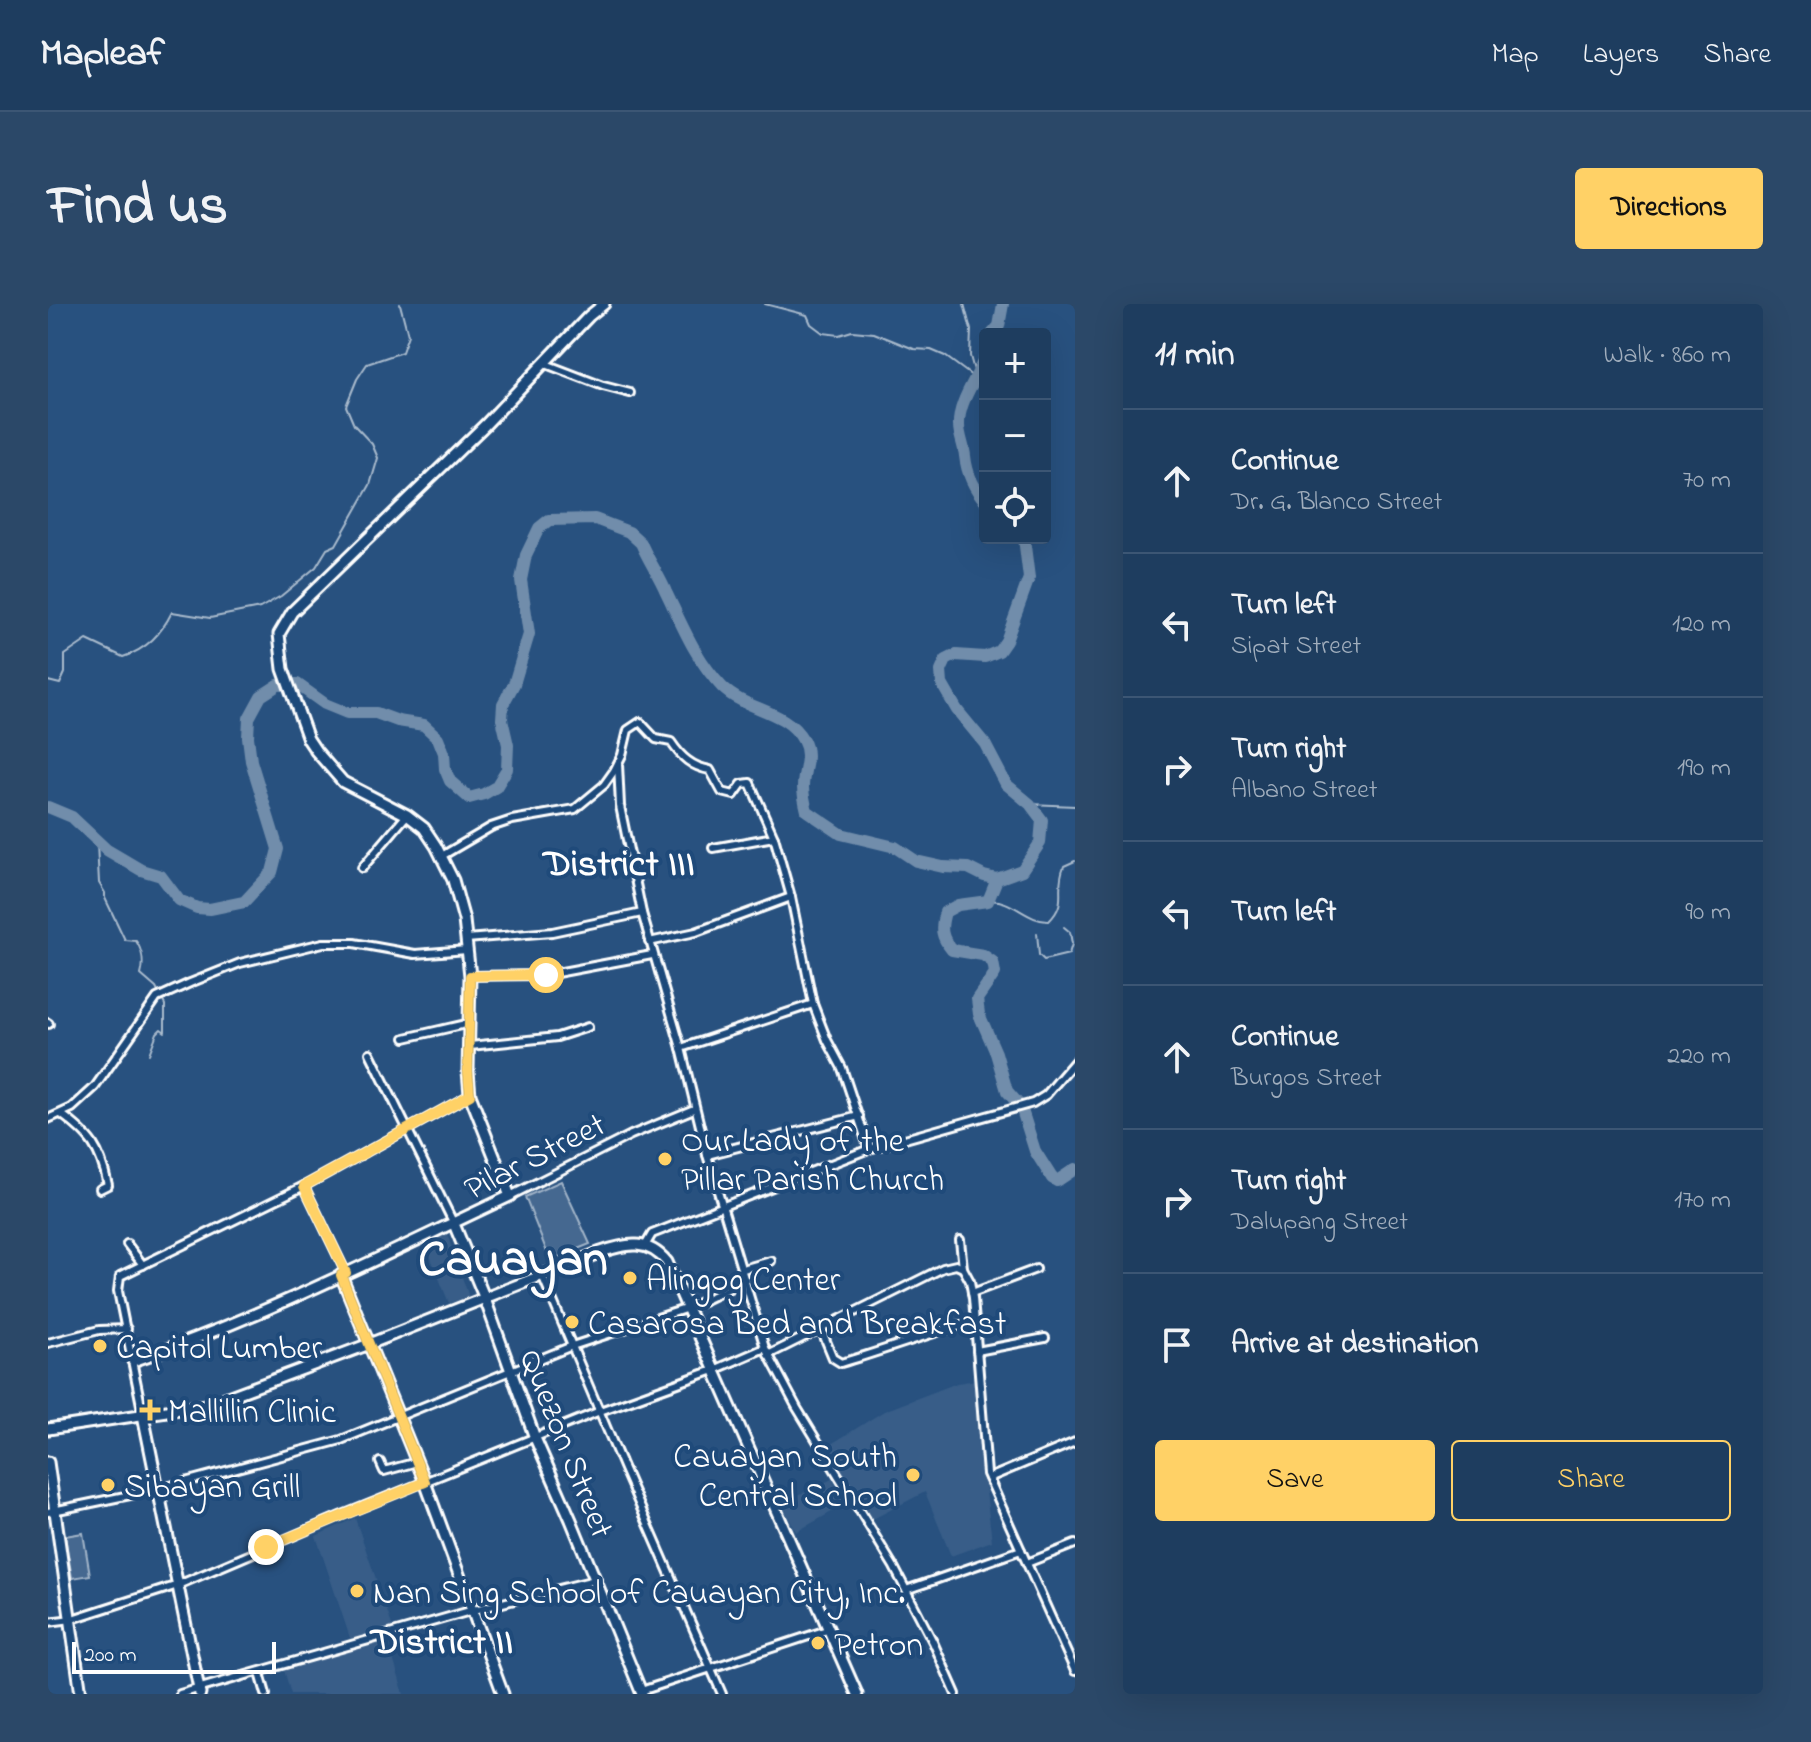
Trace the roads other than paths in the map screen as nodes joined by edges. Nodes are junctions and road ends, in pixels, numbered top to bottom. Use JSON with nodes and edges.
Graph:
{"nodes":[{"id":1,"x":604,"y":304,"type":"edge"},
{"id":2,"x":543,"y":363,"type":"junction"},
{"id":3,"x":630,"y":393,"type":"dead end"},
{"id":4,"x":618,"y":764,"type":"junction"},
{"id":5,"x":407,"y":815,"type":"junction"},
{"id":6,"x":774,"y":837,"type":"junction"},
{"id":7,"x":713,"y":848,"type":"dead end"},
{"id":8,"x":440,"y":857,"type":"junction"},
{"id":9,"x":362,"y":868,"type":"dead end"},
{"id":10,"x":791,"y":897,"type":"junction"},
{"id":11,"x":642,"y":913,"type":"junction"},
{"id":12,"x":649,"y":942,"type":"junction"},
{"id":13,"x":466,"y":944,"type":"junction"},
{"id":14,"x":652,"y":955,"type":"junction"},
{"id":15,"x":470,"y":976,"type":"junction"},
{"id":16,"x":813,"y":1004,"type":"junction"},
{"id":17,"x":470,"y":1023,"type":"junction"},
{"id":18,"x":588,"y":1027,"type":"dead end"},
{"id":19,"x":405,"y":1038,"type":"dead end"},
{"id":20,"x":470,"y":1046,"type":"junction"},
{"id":21,"x":681,"y":1048,"type":"junction"},
{"id":22,"x":370,"y":1053,"type":"dead end"},
{"id":23,"x":1075,"y":1061,"type":"edge"},
{"id":24,"x":470,"y":1095,"type":"junction"},
{"id":25,"x":694,"y":1109,"type":"junction"},
{"id":26,"x":61,"y":1114,"type":"junction"},
{"id":27,"x":859,"y":1116,"type":"junction"},
{"id":28,"x":48,"y":1119,"type":"edge"},
{"id":29,"x":407,"y":1128,"type":"junction"},
{"id":30,"x":869,"y":1149,"type":"junction"},
{"id":31,"x":707,"y":1155,"type":"junction"},
{"id":32,"x":304,"y":1186,"type":"junction"},
{"id":33,"x":100,"y":1189,"type":"dead end"},
{"id":34,"x":510,"y":1196,"type":"junction"},
{"id":35,"x":723,"y":1205,"type":"junction"},
{"id":36,"x":454,"y":1224,"type":"junction"},
{"id":37,"x":960,"y":1240,"type":"dead end"},
{"id":38,"x":127,"y":1244,"type":"dead end"},
{"id":39,"x":645,"y":1246,"type":"junction"},
{"id":40,"x":771,"y":1261,"type":"dead end"},
{"id":41,"x":143,"y":1265,"type":"junction"},
{"id":42,"x":963,"y":1268,"type":"junction"},
{"id":43,"x":743,"y":1269,"type":"junction"},
{"id":44,"x":1036,"y":1269,"type":"dead end"},
{"id":45,"x":344,"y":1274,"type":"junction"},
{"id":46,"x":542,"y":1275,"type":"junction"},
{"id":47,"x":746,"y":1280,"type":"junction"},
{"id":48,"x":972,"y":1293,"type":"junction"},
{"id":49,"x":485,"y":1299,"type":"junction"},
{"id":50,"x":688,"y":1308,"type":"junction"},
{"id":51,"x":975,"y":1321,"type":"junction"},
{"id":52,"x":127,"y":1329,"type":"junction"},
{"id":53,"x":821,"y":1329,"type":"junction"},
{"id":54,"x":1045,"y":1338,"type":"dead end"},
{"id":55,"x":48,"y":1343,"type":"edge"},
{"id":56,"x":369,"y":1344,"type":"junction"},
{"id":57,"x":572,"y":1346,"type":"junction"},
{"id":58,"x":977,"y":1351,"type":"junction"},
{"id":59,"x":766,"y":1352,"type":"junction"},
{"id":60,"x":133,"y":1361,"type":"junction"},
{"id":61,"x":714,"y":1370,"type":"junction"},
{"id":62,"x":509,"y":1372,"type":"junction"},
{"id":63,"x":600,"y":1411,"type":"junction"},
{"id":64,"x":143,"y":1415,"type":"junction"},
{"id":65,"x":397,"y":1416,"type":"junction"},
{"id":66,"x":48,"y":1429,"type":"edge"},
{"id":67,"x":535,"y":1438,"type":"junction"},
{"id":68,"x":1075,"y":1442,"type":"edge"},
{"id":69,"x":48,"y":1462,"type":"edge"},
{"id":70,"x":380,"y":1462,"type":"dead end"},
{"id":71,"x":417,"y":1462,"type":"junction"},
{"id":72,"x":989,"y":1478,"type":"junction"},
{"id":73,"x":425,"y":1482,"type":"junction"},
{"id":74,"x":159,"y":1489,"type":"junction"},
{"id":75,"x":52,"y":1512,"type":"edge"},
{"id":76,"x":1075,"y":1544,"type":"edge"},
{"id":77,"x":1021,"y":1550,"type":"junction"},
{"id":78,"x":1027,"y":1563,"type":"junction"},
{"id":79,"x":595,"y":1580,"type":"junction"},
{"id":80,"x":178,"y":1585,"type":"junction"},
{"id":81,"x":906,"y":1590,"type":"junction"},
{"id":82,"x":470,"y":1611,"type":"junction"},
{"id":83,"x":72,"y":1619,"type":"junction"},
{"id":84,"x":48,"y":1622,"type":"edge"},
{"id":85,"x":827,"y":1630,"type":"junction"},
{"id":86,"x":712,"y":1669,"type":"junction"},
{"id":87,"x":1075,"y":1671,"type":"edge"},
{"id":88,"x":260,"y":1673,"type":"junction"},
{"id":89,"x":199,"y":1692,"type":"edge"},
{"id":90,"x":641,"y":1692,"type":"edge"},
{"id":91,"x":81,"y":1694,"type":"edge"},
{"id":92,"x":180,"y":1694,"type":"edge"},
{"id":93,"x":266,"y":1694,"type":"edge"},
{"id":94,"x":503,"y":1694,"type":"edge"},
{"id":95,"x":722,"y":1694,"type":"edge"},
{"id":96,"x":857,"y":1694,"type":"edge"},
{"id":97,"x":956,"y":1694,"type":"edge"}],
"edges":[{"from":1,"to":2,"type":"street"},
{"from":2,"to":3,"type":"street"},
{"from":2,"to":5,"type":"street"},
{"from":4,"to":6,"type":"street"},
{"from":4,"to":8,"type":"street"},
{"from":4,"to":11,"type":"street"},
{"from":5,"to":8,"type":"street"},
{"from":5,"to":9,"type":"street"},
{"from":6,"to":7,"type":"street"},
{"from":6,"to":10,"type":"street"},
{"from":8,"to":13,"type":"street"},
{"from":10,"to":12,"type":"street"},
{"from":10,"to":16,"type":"street"},
{"from":11,"to":12,"type":"street"},
{"from":11,"to":13,"type":"street"},
{"from":12,"to":14,"type":"street"},
{"from":13,"to":15,"type":"street"},
{"from":13,"to":26,"type":"street"},
{"from":14,"to":15,"type":"street"},
{"from":14,"to":21,"type":"street"},
{"from":15,"to":17,"type":"street"},
{"from":16,"to":21,"type":"street"},
{"from":16,"to":27,"type":"street"},
{"from":17,"to":19,"type":"street"},
{"from":17,"to":20,"type":"street"},
{"from":18,"to":20,"type":"street"},
{"from":20,"to":24,"type":"street"},
{"from":21,"to":25,"type":"street"},
{"from":22,"to":29,"type":"street"},
{"from":23,"to":30,"type":"street"},
{"from":24,"to":29,"type":"street"},
{"from":24,"to":34,"type":"street"},
{"from":25,"to":31,"type":"street"},
{"from":25,"to":34,"type":"street","name":"Pilar Street"},
{"from":26,"to":28,"type":"street"},
{"from":26,"to":33,"type":"street"},
{"from":27,"to":30,"type":"street"},
{"from":27,"to":31,"type":"street"},
{"from":29,"to":32,"type":"street"},
{"from":29,"to":36,"type":"street"},
{"from":30,"to":35,"type":"street"},
{"from":31,"to":35,"type":"street"},
{"from":32,"to":41,"type":"street"},
{"from":32,"to":45,"type":"street"},
{"from":34,"to":36,"type":"street","name":"Pilar Street"},
{"from":35,"to":39,"type":"street"},
{"from":35,"to":43,"type":"street"},
{"from":36,"to":45,"type":"street","name":"Pilar Street"},
{"from":36,"to":49,"type":"street","name":"Quezon Street"},
{"from":37,"to":42,"type":"street"},
{"from":38,"to":41,"type":"street"},
{"from":39,"to":46,"type":"street"},
{"from":39,"to":50,"type":"street"},
{"from":40,"to":43,"type":"street"},
{"from":41,"to":52,"type":"street"},
{"from":42,"to":48,"type":"street"},
{"from":42,"to":53,"type":"street"},
{"from":43,"to":47,"type":"street"},
{"from":44,"to":48,"type":"street"},
{"from":45,"to":56,"type":"street"},
{"from":45,"to":60,"type":"street","name":"Pilar Street"},
{"from":46,"to":49,"type":"street"},
{"from":46,"to":57,"type":"street"},
{"from":47,"to":50,"type":"street"},
{"from":47,"to":59,"type":"street"},
{"from":48,"to":51,"type":"street"},
{"from":49,"to":56,"type":"street"},
{"from":49,"to":62,"type":"street","name":"Quezon Street"},
{"from":50,"to":57,"type":"street"},
{"from":50,"to":61,"type":"street"},
{"from":51,"to":53,"type":"street"},
{"from":51,"to":58,"type":"street"},
{"from":52,"to":55,"type":"street"},
{"from":52,"to":60,"type":"street"},
{"from":53,"to":59,"type":"street"},
{"from":54,"to":58,"type":"street"},
{"from":56,"to":64,"type":"street"},
{"from":56,"to":65,"type":"street"},
{"from":57,"to":62,"type":"street"},
{"from":57,"to":63,"type":"street"},
{"from":58,"to":72,"type":"street"},
{"from":59,"to":61,"type":"street"},
{"from":59,"to":81,"type":"street"},
{"from":60,"to":64,"type":"street"},
{"from":61,"to":63,"type":"street"},
{"from":61,"to":85,"type":"street"},
{"from":62,"to":65,"type":"street"},
{"from":62,"to":67,"type":"street","name":"Quezon Street"},
{"from":63,"to":67,"type":"street"},
{"from":63,"to":86,"type":"street"},
{"from":64,"to":66,"type":"street"},
{"from":64,"to":74,"type":"street"},
{"from":65,"to":71,"type":"street"},
{"from":65,"to":74,"type":"street"},
{"from":67,"to":73,"type":"street"},
{"from":67,"to":79,"type":"street","name":"Quezon Street"},
{"from":68,"to":72,"type":"street"},
{"from":69,"to":75,"type":"street"},
{"from":70,"to":71,"type":"street"},
{"from":71,"to":73,"type":"street"},
{"from":72,"to":77,"type":"street"},
{"from":73,"to":80,"type":"street"},
{"from":73,"to":82,"type":"street"},
{"from":74,"to":75,"type":"street"},
{"from":74,"to":80,"type":"street"},
{"from":75,"to":83,"type":"street"},
{"from":76,"to":78,"type":"street"},
{"from":77,"to":78,"type":"street"},
{"from":77,"to":81,"type":"street"},
{"from":78,"to":87,"type":"street"},
{"from":79,"to":82,"type":"street"},
{"from":79,"to":90,"type":"street","name":"Quezon Street"},
{"from":80,"to":83,"type":"street"},
{"from":80,"to":89,"type":"street"},
{"from":81,"to":97,"type":"street"},
{"from":82,"to":88,"type":"street"},
{"from":82,"to":94,"type":"street"},
{"from":83,"to":84,"type":"street"},
{"from":83,"to":91,"type":"street"},
{"from":85,"to":86,"type":"street"},
{"from":85,"to":96,"type":"street"},
{"from":86,"to":90,"type":"street"},
{"from":86,"to":95,"type":"street"},
{"from":88,"to":89,"type":"street"},
{"from":88,"to":93,"type":"street"},
{"from":89,"to":92,"type":"street"}]}
